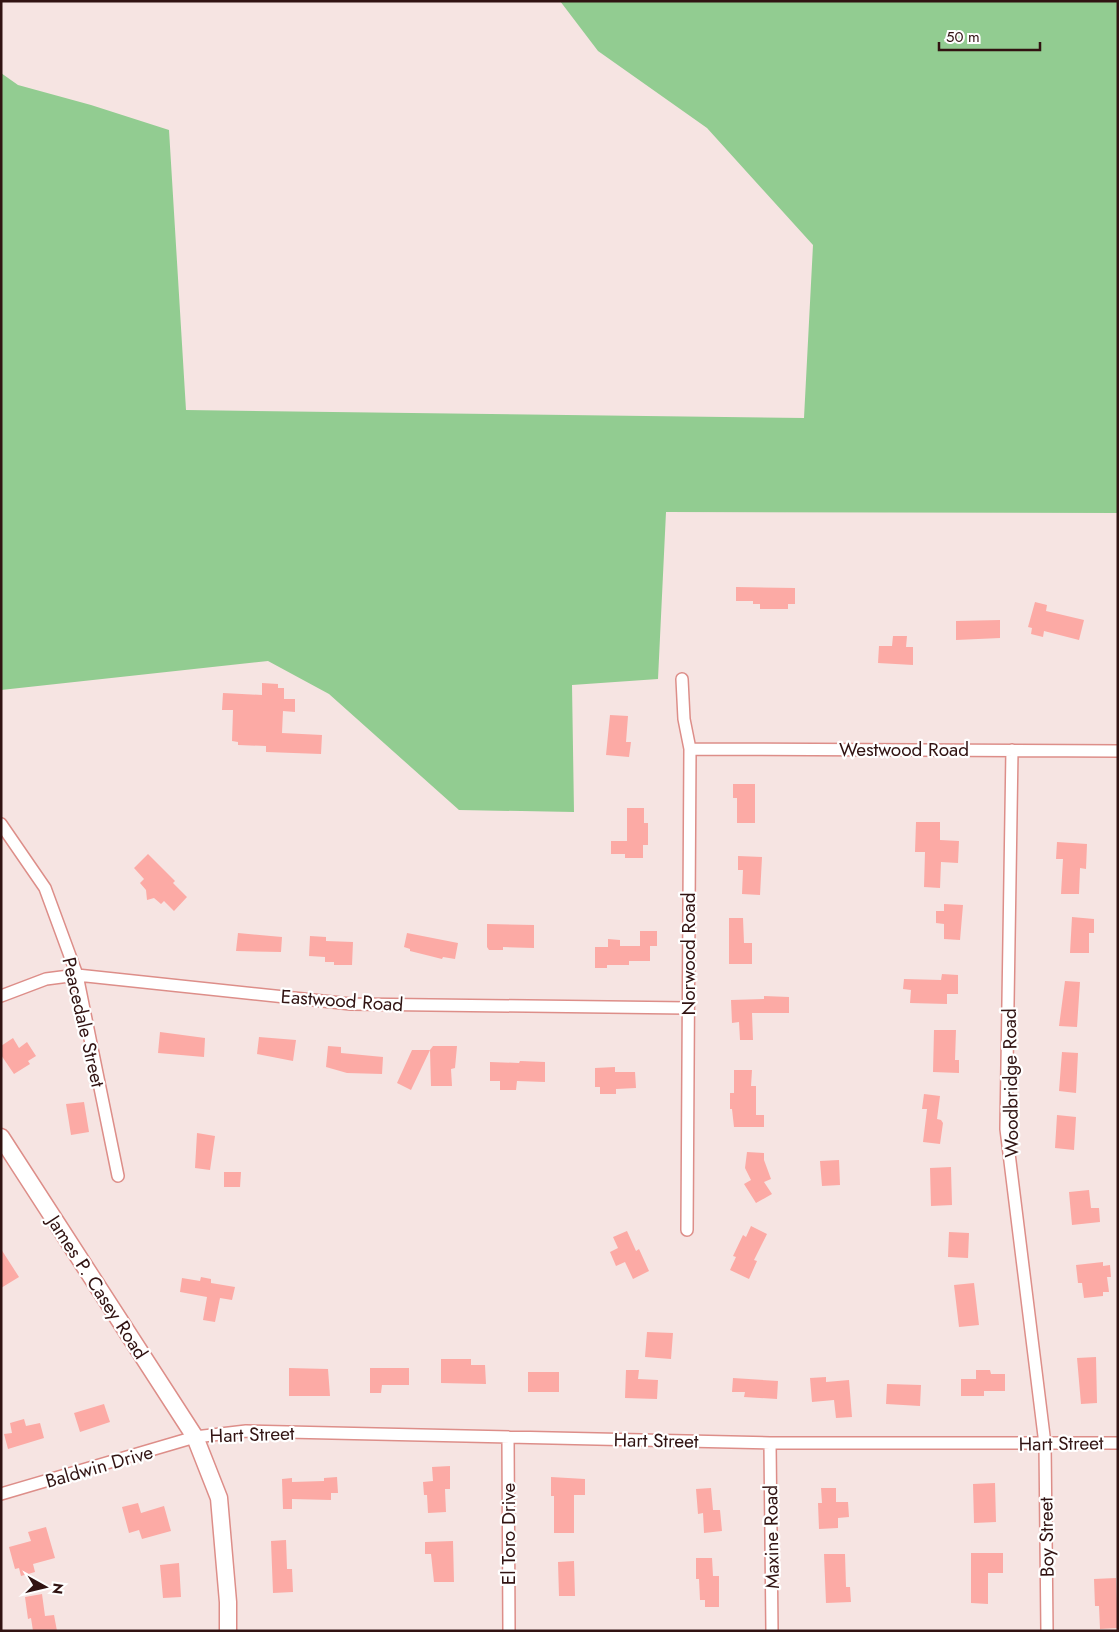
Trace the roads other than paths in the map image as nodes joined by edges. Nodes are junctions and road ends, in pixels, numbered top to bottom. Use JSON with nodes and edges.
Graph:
{"nodes":[{"id":1,"x":682,"y":680,"type":"dead end"},
{"id":2,"x":690,"y":749,"type":"junction"},
{"id":3,"x":1012,"y":750,"type":"junction"},
{"id":4,"x":1118,"y":751,"type":"edge"},
{"id":5,"x":1,"y":824,"type":"edge"},
{"id":6,"x":77,"y":975,"type":"junction"},
{"id":7,"x":1,"y":996,"type":"edge"},
{"id":8,"x":687,"y":1008,"type":"junction"},
{"id":9,"x":1,"y":1137,"type":"edge"},
{"id":10,"x":118,"y":1176,"type":"dead end"},
{"id":11,"x":687,"y":1230,"type":"dead end"},
{"id":12,"x":195,"y":1437,"type":"junction"},
{"id":13,"x":508,"y":1437,"type":"junction"},
{"id":14,"x":770,"y":1443,"type":"junction"},
{"id":15,"x":1118,"y":1443,"type":"edge"},
{"id":16,"x":1045,"y":1444,"type":"junction"},
{"id":17,"x":1,"y":1494,"type":"edge"},
{"id":18,"x":228,"y":1631,"type":"edge"},
{"id":19,"x":509,"y":1631,"type":"edge"},
{"id":20,"x":772,"y":1631,"type":"edge"},
{"id":21,"x":1047,"y":1631,"type":"edge"}],
"edges":[{"from":1,"to":2,"type":"street","name":"Norwood Road"},
{"from":2,"to":3,"type":"street","name":"Westwood Road"},
{"from":2,"to":8,"type":"street","name":"Norwood Road"},
{"from":3,"to":4,"type":"street","name":"Westwood Road"},
{"from":3,"to":16,"type":"street","name":"Woodbridge Road"},
{"from":5,"to":6,"type":"street","name":"Peacedale Street"},
{"from":6,"to":7,"type":"street","name":"Eastwood Road"},
{"from":6,"to":8,"type":"street","name":"Eastwood Road"},
{"from":6,"to":10,"type":"street","name":"Peacedale Street"},
{"from":8,"to":11,"type":"street","name":"Norwood Road"},
{"from":9,"to":12,"type":"main road","name":"James P. Casey Road"},
{"from":12,"to":13,"type":"street","name":"Hart Street"},
{"from":12,"to":17,"type":"street","name":"Baldwin Drive"},
{"from":12,"to":18,"type":"main road"},
{"from":13,"to":14,"type":"street","name":"Hart Street"},
{"from":13,"to":19,"type":"street","name":"El Toro Drive"},
{"from":14,"to":16,"type":"street","name":"Hart Street"},
{"from":14,"to":20,"type":"street","name":"Maxine Road"},
{"from":15,"to":16,"type":"street","name":"Hart Street"},
{"from":16,"to":21,"type":"street","name":"Boy Street"}]}
